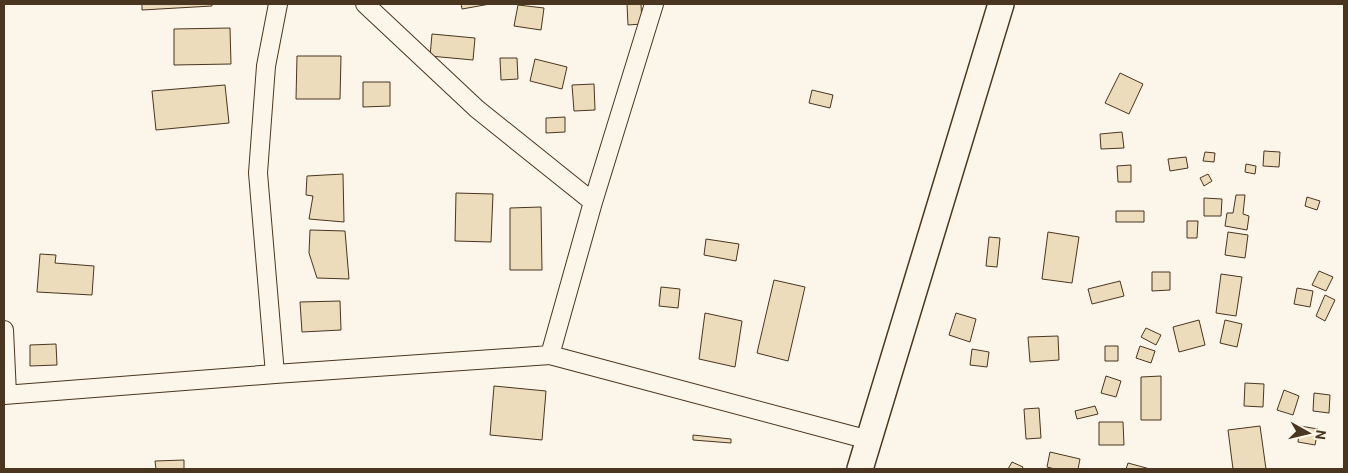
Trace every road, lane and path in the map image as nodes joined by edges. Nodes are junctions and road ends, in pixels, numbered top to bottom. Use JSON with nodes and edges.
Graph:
{"nodes":[{"id":1,"x":278,"y":4,"type":"edge"},
{"id":2,"x":365,"y":4,"type":"edge"},
{"id":3,"x":654,"y":4,"type":"edge"},
{"id":4,"x":1001,"y":4,"type":"edge"},
{"id":5,"x":593,"y":202,"type":"junction"},
{"id":6,"x":4,"y":330,"type":"edge"},
{"id":7,"x":550,"y":355,"type":"junction"},
{"id":8,"x":275,"y":374,"type":"junction"},
{"id":9,"x":5,"y":394,"type":"edge"},
{"id":10,"x":869,"y":440,"type":"junction"},
{"id":11,"x":860,"y":469,"type":"edge"}],
"edges":[{"from":1,"to":8,"type":"street"},
{"from":2,"to":5,"type":"street"},
{"from":3,"to":5,"type":"street"},
{"from":4,"to":10,"type":"main road"},
{"from":5,"to":7,"type":"street"},
{"from":6,"to":9,"type":"street"},
{"from":7,"to":8,"type":"street"},
{"from":7,"to":10,"type":"street"},
{"from":8,"to":9,"type":"street"},
{"from":10,"to":11,"type":"main road"}]}
